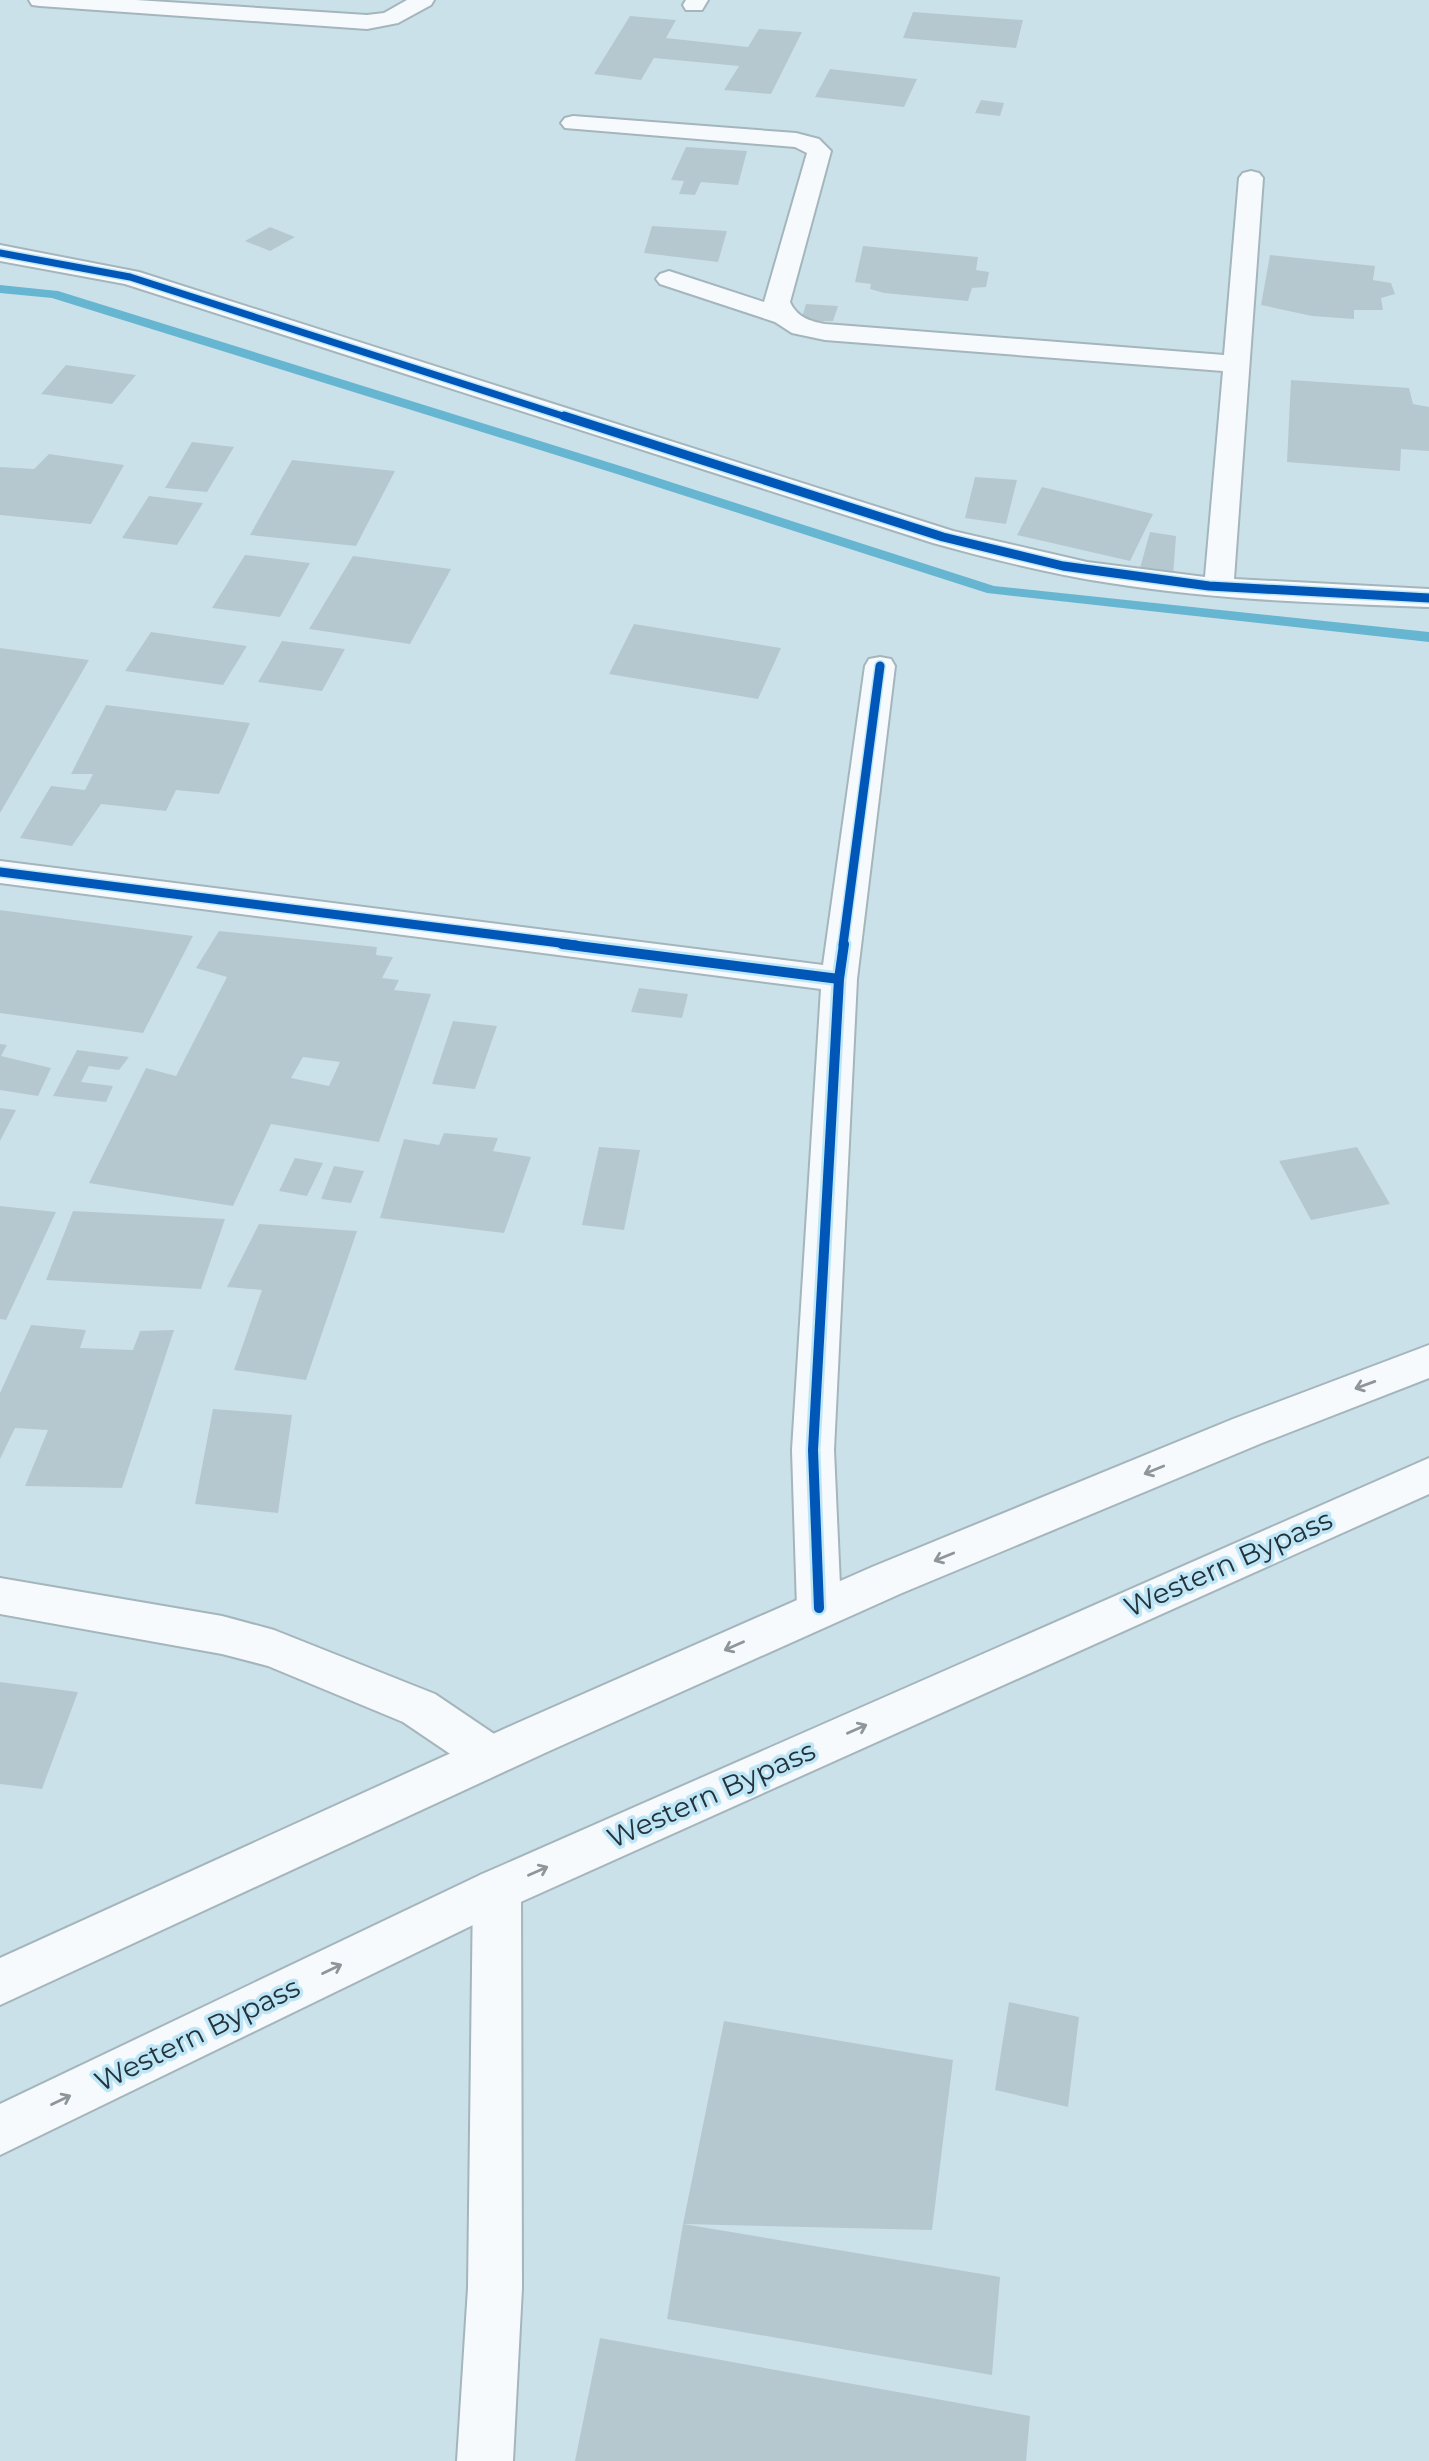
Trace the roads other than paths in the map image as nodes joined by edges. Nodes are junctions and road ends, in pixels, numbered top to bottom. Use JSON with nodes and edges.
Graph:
{"nodes":[{"id":1,"x":40,"y":0,"type":"edge"},
{"id":2,"x":423,"y":0,"type":"edge"},
{"id":3,"x":573,"y":123,"type":"dead end"},
{"id":4,"x":1251,"y":178,"type":"dead end"},
{"id":5,"x":0,"y":253,"type":"edge"},
{"id":6,"x":668,"y":279,"type":"dead end"},
{"id":7,"x":783,"y":317,"type":"junction"},
{"id":8,"x":1235,"y":363,"type":"junction"},
{"id":9,"x":1219,"y":588,"type":"junction"},
{"id":10,"x":1429,"y":598,"type":"edge"},
{"id":11,"x":880,"y":666,"type":"dead end"},
{"id":12,"x":0,"y":872,"type":"edge"},
{"id":13,"x":839,"y":979,"type":"junction"},
{"id":14,"x":1429,"y":1361,"type":"edge"},
{"id":15,"x":1429,"y":1475,"type":"edge"},
{"id":16,"x":0,"y":1596,"type":"edge"},
{"id":17,"x":819,"y":1608,"type":"junction"},
{"id":18,"x":490,"y":1756,"type":"junction"},
{"id":19,"x":497,"y":1890,"type":"junction"},
{"id":20,"x":0,"y":1982,"type":"edge"},
{"id":21,"x":0,"y":2130,"type":"edge"},
{"id":22,"x":485,"y":2461,"type":"edge"}],
"edges":[{"from":1,"to":2,"type":"street"},
{"from":3,"to":7,"type":"street"},
{"from":4,"to":8,"type":"street"},
{"from":5,"to":9,"type":"street"},
{"from":6,"to":7,"type":"street"},
{"from":7,"to":8,"type":"street"},
{"from":8,"to":9,"type":"street"},
{"from":9,"to":10,"type":"street"},
{"from":11,"to":13,"type":"street"},
{"from":12,"to":13,"type":"street"},
{"from":13,"to":17,"type":"street"},
{"from":14,"to":17,"type":"street","one_way":true},
{"from":19,"to":15,"type":"street","name":"Western Bypass","one_way":true},
{"from":16,"to":18,"type":"street"},
{"from":17,"to":18,"type":"street","one_way":true},
{"from":18,"to":20,"type":"street"},
{"from":21,"to":19,"type":"street","name":"Western Bypass","one_way":true},
{"from":19,"to":22,"type":"street"}]}
